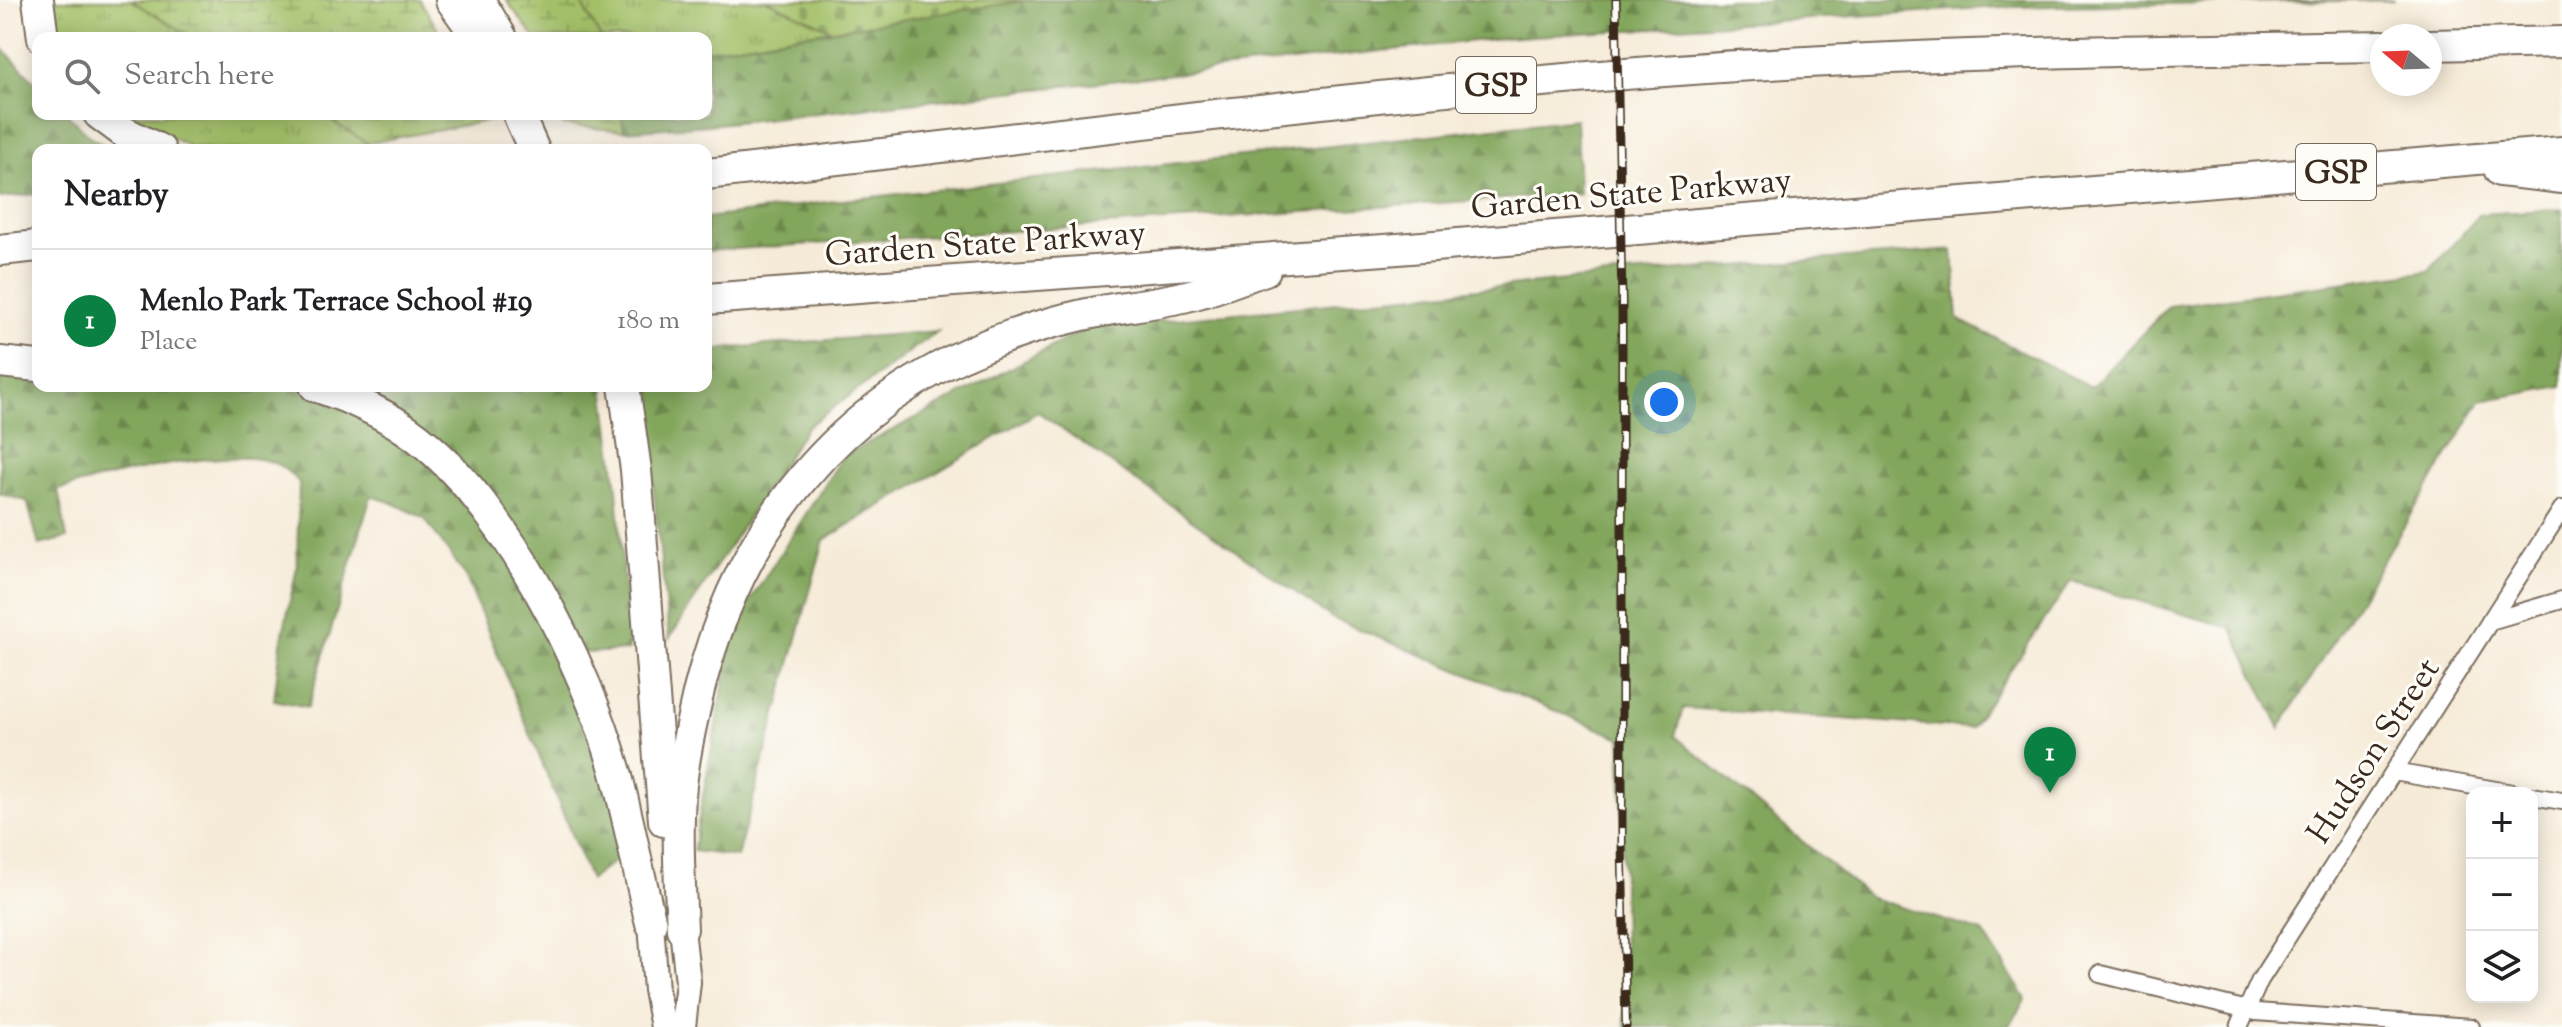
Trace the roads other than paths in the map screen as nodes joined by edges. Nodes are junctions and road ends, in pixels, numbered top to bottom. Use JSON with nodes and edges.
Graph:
{"nodes":[{"id":1,"x":38,"y":0,"type":"edge"},
{"id":2,"x":451,"y":0,"type":"edge"},
{"id":3,"x":479,"y":0,"type":"edge"},
{"id":4,"x":42,"y":32,"type":"edge"},
{"id":5,"x":485,"y":32,"type":"edge"},
{"id":6,"x":487,"y":32,"type":"edge"},
{"id":7,"x":2562,"y":42,"type":"edge"},
{"id":8,"x":2442,"y":45,"type":"edge"},
{"id":9,"x":2370,"y":46,"type":"edge"},
{"id":10,"x":107,"y":120,"type":"edge"},
{"id":11,"x":521,"y":120,"type":"edge"},
{"id":12,"x":544,"y":120,"type":"edge"},
{"id":13,"x":148,"y":144,"type":"edge"},
{"id":14,"x":531,"y":144,"type":"edge"},
{"id":15,"x":554,"y":144,"type":"edge"},
{"id":16,"x":2562,"y":152,"type":"edge"},
{"id":17,"x":2439,"y":164,"type":"junction"},
{"id":18,"x":712,"y":173,"type":"edge"},
{"id":19,"x":2562,"y":178,"type":"edge"},
{"id":20,"x":32,"y":247,"type":"edge"},
{"id":21,"x":0,"y":250,"type":"edge"},
{"id":22,"x":1311,"y":255,"type":"junction"},
{"id":23,"x":712,"y":299,"type":"edge"},
{"id":24,"x":32,"y":345,"type":"edge"},
{"id":25,"x":0,"y":348,"type":"edge"},
{"id":26,"x":0,"y":362,"type":"edge"},
{"id":27,"x":32,"y":365,"type":"edge"},
{"id":28,"x":330,"y":392,"type":"edge"},
{"id":29,"x":616,"y":399,"type":"edge"},
{"id":30,"x":2562,"y":509,"type":"edge"},
{"id":31,"x":2562,"y":600,"type":"edge"},
{"id":32,"x":2490,"y":621,"type":"junction"},
{"id":33,"x":2394,"y":772,"type":"junction"},
{"id":34,"x":2479,"y":787,"type":"edge"},
{"id":35,"x":2538,"y":797,"type":"edge"},
{"id":36,"x":2562,"y":801,"type":"edge"},
{"id":37,"x":651,"y":923,"type":"junction"},
{"id":38,"x":682,"y":929,"type":"junction"},
{"id":39,"x":2100,"y":974,"type":"dead end"},
{"id":40,"x":2247,"y":1010,"type":"junction"},
{"id":41,"x":663,"y":1027,"type":"edge"},
{"id":42,"x":683,"y":1027,"type":"edge"},
{"id":43,"x":2239,"y":1027,"type":"edge"},
{"id":44,"x":2471,"y":1027,"type":"edge"}],
"edges":[{"from":1,"to":4,"type":"highway"},
{"from":2,"to":5,"type":"highway"},
{"from":3,"to":6,"type":"highway"},
{"from":7,"to":8,"type":"highway"},
{"from":9,"to":18,"type":"highway","number":"GSP"},
{"from":10,"to":13,"type":"highway"},
{"from":11,"to":14,"type":"highway"},
{"from":12,"to":15,"type":"highway"},
{"from":16,"to":17,"type":"highway","name":"Garden State Parkway","number":"GSP"},
{"from":17,"to":19,"type":"highway"},
{"from":17,"to":22,"type":"highway","name":"Garden State Parkway","number":"GSP"},
{"from":20,"to":21,"type":"highway"},
{"from":22,"to":23,"type":"highway","name":"Garden State Parkway","number":"GSP"},
{"from":22,"to":38,"type":"highway"},
{"from":24,"to":25,"type":"highway"},
{"from":26,"to":27,"type":"highway"},
{"from":28,"to":37,"type":"highway"},
{"from":29,"to":37,"type":"highway"},
{"from":29,"to":38,"type":"highway"},
{"from":30,"to":32,"type":"street","name":"Hudson Street"},
{"from":31,"to":32,"type":"street"},
{"from":32,"to":33,"type":"street","name":"Hudson Street"},
{"from":33,"to":34,"type":"street"},
{"from":33,"to":40,"type":"street","name":"Hudson Street"},
{"from":35,"to":36,"type":"street"},
{"from":37,"to":41,"type":"street"},
{"from":38,"to":42,"type":"street"},
{"from":39,"to":40,"type":"street"},
{"from":40,"to":43,"type":"street","name":"Hudson Street"},
{"from":40,"to":44,"type":"street"}]}
